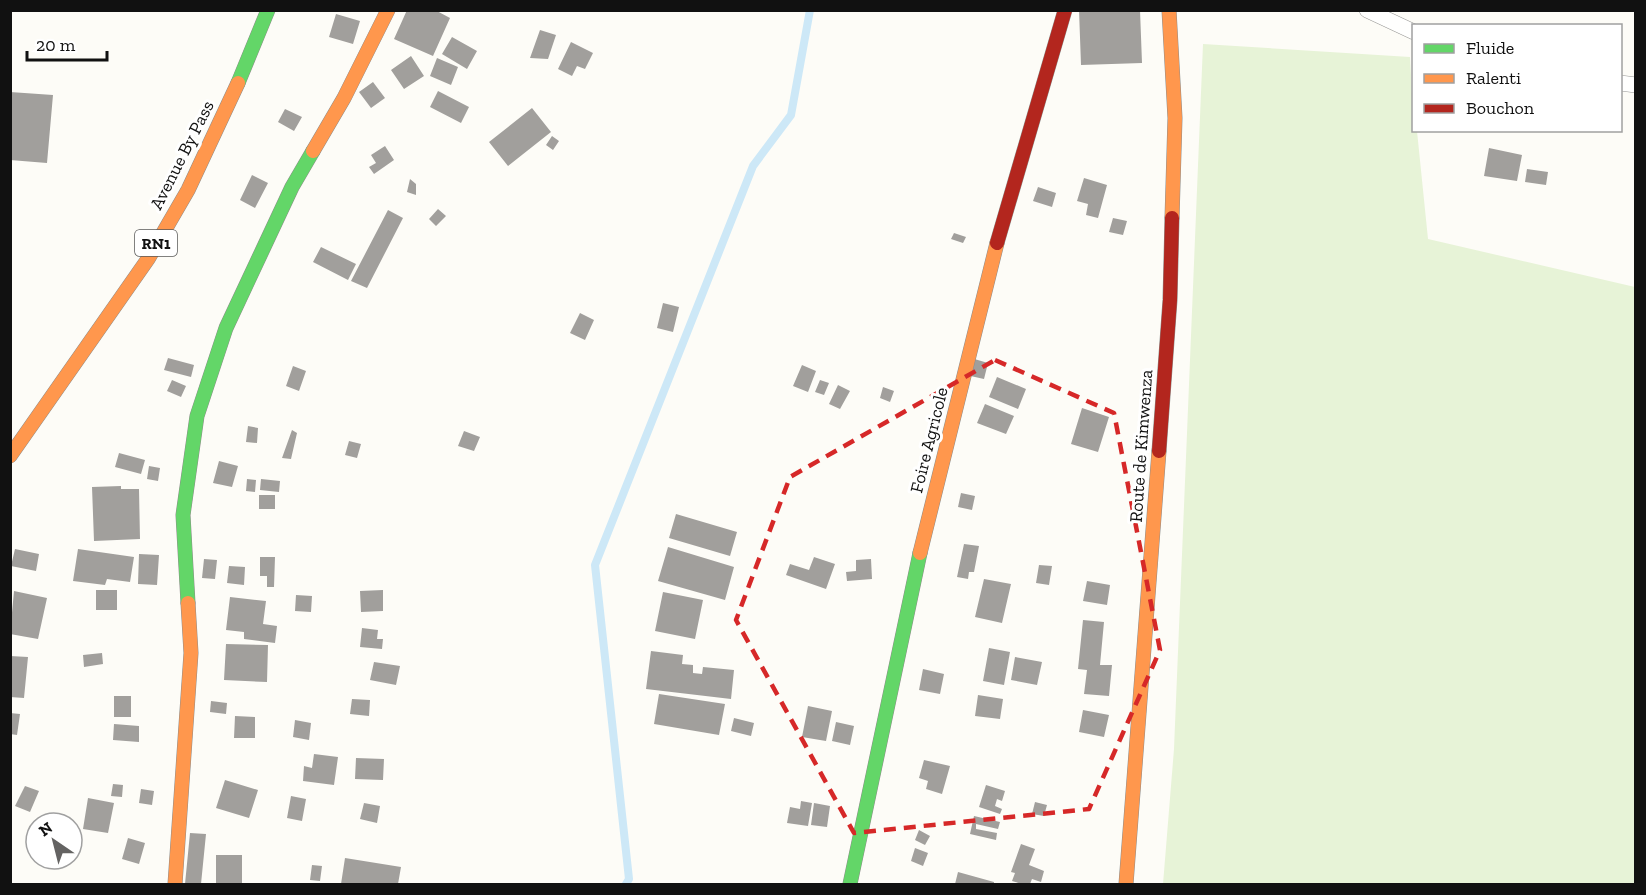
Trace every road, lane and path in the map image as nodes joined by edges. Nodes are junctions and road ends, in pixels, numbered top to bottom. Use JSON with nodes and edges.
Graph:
{"nodes":[{"id":1,"x":268,"y":10,"type":"edge"},
{"id":2,"x":388,"y":10,"type":"edge"},
{"id":3,"x":1065,"y":10,"type":"edge"},
{"id":4,"x":1169,"y":10,"type":"edge"},
{"id":5,"x":1367,"y":10,"type":"edge"},
{"id":6,"x":1412,"y":32,"type":"edge"},
{"id":7,"x":10,"y":456,"type":"edge"},
{"id":8,"x":175,"y":885,"type":"edge"},
{"id":9,"x":850,"y":885,"type":"edge"},
{"id":10,"x":1126,"y":885,"type":"edge"}],
"edges":[{"from":1,"to":7,"type":"main road","name":"Avenue By Pass","number":"RN1"},
{"from":2,"to":8,"type":"main road"},
{"from":3,"to":9,"type":"main road","name":"Foire Agricole"},
{"from":4,"to":10,"type":"main road","name":"Route de Kimwenza"},
{"from":5,"to":6,"type":"lane"}]}
